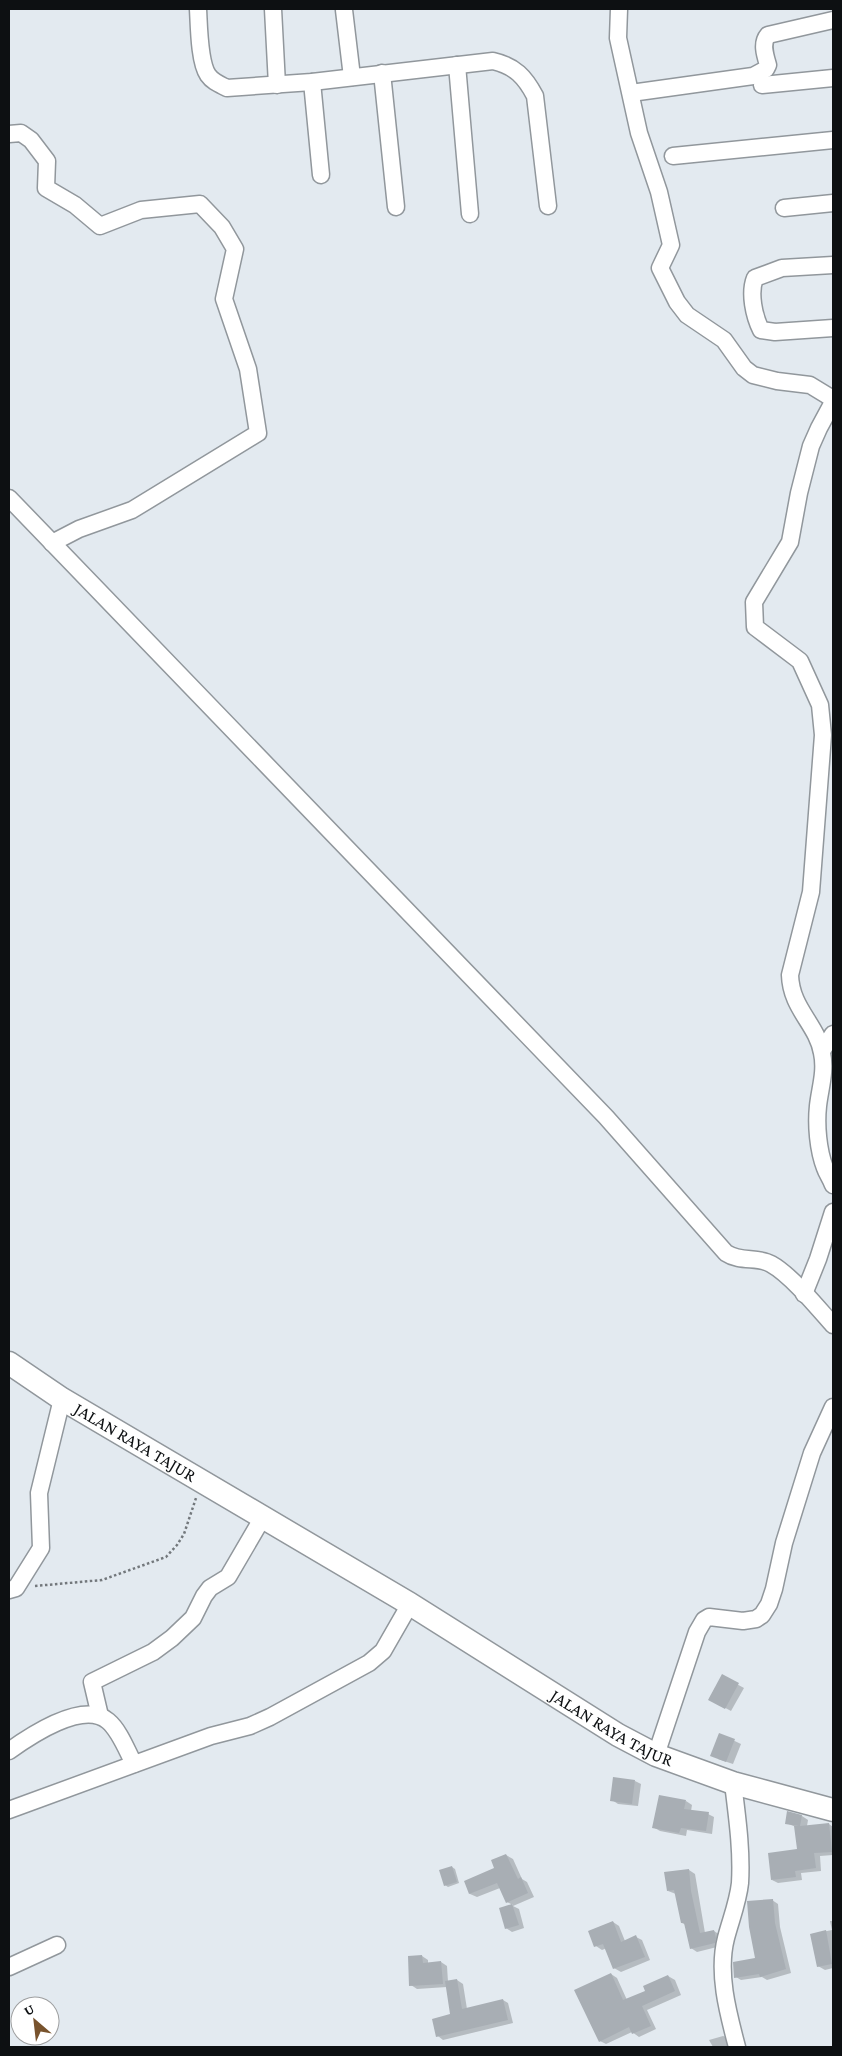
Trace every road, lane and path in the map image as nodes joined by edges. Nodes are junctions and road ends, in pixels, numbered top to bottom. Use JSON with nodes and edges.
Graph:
{"nodes":[{"id":1,"x":198,"y":9,"type":"edge"},
{"id":2,"x":273,"y":9,"type":"edge"},
{"id":3,"x":619,"y":9,"type":"edge"},
{"id":4,"x":344,"y":10,"type":"edge"},
{"id":5,"x":833,"y":20,"type":"edge"},
{"id":6,"x":457,"y":65,"type":"junction"},
{"id":7,"x":382,"y":73,"type":"junction"},
{"id":8,"x":352,"y":77,"type":"junction"},
{"id":9,"x":833,"y":78,"type":"edge"},
{"id":10,"x":312,"y":82,"type":"junction"},
{"id":11,"x":277,"y":85,"type":"junction"},
{"id":12,"x":762,"y":85,"type":"dead end"},
{"id":13,"x":631,"y":93,"type":"junction"},
{"id":14,"x":9,"y":134,"type":"edge"},
{"id":15,"x":833,"y":140,"type":"edge"},
{"id":16,"x":673,"y":156,"type":"dead end"},
{"id":17,"x":321,"y":175,"type":"dead end"},
{"id":18,"x":833,"y":203,"type":"edge"},
{"id":19,"x":548,"y":206,"type":"dead end"},
{"id":20,"x":396,"y":207,"type":"dead end"},
{"id":21,"x":784,"y":208,"type":"dead end"},
{"id":22,"x":470,"y":214,"type":"dead end"},
{"id":23,"x":833,"y":265,"type":"edge"},
{"id":24,"x":833,"y":328,"type":"edge"},
{"id":25,"x":833,"y":400,"type":"edge"},
{"id":26,"x":9,"y":498,"type":"edge"},
{"id":27,"x":52,"y":543,"type":"junction"},
{"id":28,"x":833,"y":1034,"type":"edge"},
{"id":29,"x":822,"y":1051,"type":"junction"},
{"id":30,"x":833,"y":1185,"type":"edge"},
{"id":31,"x":833,"y":1212,"type":"edge"},
{"id":32,"x":804,"y":1294,"type":"junction"},
{"id":33,"x":833,"y":1325,"type":"edge"},
{"id":34,"x":9,"y":1363,"type":"edge"},
{"id":35,"x":62,"y":1399,"type":"junction"},
{"id":36,"x":833,"y":1407,"type":"edge"},
{"id":37,"x":202,"y":1480,"type":"junction"},
{"id":38,"x":263,"y":1517,"type":"junction"},
{"id":39,"x":12,"y":1589,"type":"edge"},
{"id":40,"x":410,"y":1604,"type":"junction"},
{"id":41,"x":100,"y":1716,"type":"junction"},
{"id":42,"x":9,"y":1751,"type":"edge"},
{"id":43,"x":656,"y":1755,"type":"junction"},
{"id":44,"x":134,"y":1764,"type":"junction"},
{"id":45,"x":733,"y":1783,"type":"junction"},
{"id":46,"x":9,"y":1810,"type":"edge"},
{"id":47,"x":833,"y":1810,"type":"edge"},
{"id":48,"x":57,"y":1945,"type":"dead end"},
{"id":49,"x":9,"y":1967,"type":"edge"},
{"id":50,"x":737,"y":2047,"type":"edge"}],
"edges":[{"from":1,"to":11,"type":"street"},
{"from":2,"to":11,"type":"street"},
{"from":3,"to":13,"type":"street"},
{"from":4,"to":8,"type":"street"},
{"from":5,"to":13,"type":"street"},
{"from":6,"to":7,"type":"street"},
{"from":6,"to":19,"type":"street"},
{"from":6,"to":22,"type":"street"},
{"from":7,"to":8,"type":"street"},
{"from":7,"to":20,"type":"street"},
{"from":8,"to":10,"type":"street"},
{"from":9,"to":12,"type":"street"},
{"from":10,"to":11,"type":"street"},
{"from":10,"to":17,"type":"street"},
{"from":13,"to":25,"type":"street"},
{"from":14,"to":27,"type":"street"},
{"from":15,"to":16,"type":"street"},
{"from":18,"to":21,"type":"street"},
{"from":23,"to":24,"type":"street"},
{"from":25,"to":29,"type":"street"},
{"from":26,"to":27,"type":"street"},
{"from":27,"to":32,"type":"street"},
{"from":28,"to":29,"type":"street"},
{"from":29,"to":30,"type":"street"},
{"from":31,"to":32,"type":"street"},
{"from":32,"to":33,"type":"street"},
{"from":34,"to":35,"type":"main road","name":"JALAN RAYA TAJUR"},
{"from":35,"to":37,"type":"main road","name":"JALAN RAYA TAJUR"},
{"from":35,"to":39,"type":"street"},
{"from":36,"to":43,"type":"street"},
{"from":37,"to":38,"type":"main road","name":"JALAN RAYA TAJUR"},
{"from":37,"to":39,"type":"path"},
{"from":38,"to":40,"type":"main road","name":"JALAN RAYA TAJUR"},
{"from":38,"to":41,"type":"street"},
{"from":40,"to":43,"type":"main road","name":"JALAN RAYA TAJUR"},
{"from":40,"to":44,"type":"street"},
{"from":41,"to":42,"type":"street"},
{"from":41,"to":44,"type":"street"},
{"from":43,"to":45,"type":"main road","name":"JALAN RAYA TAJUR"},
{"from":44,"to":46,"type":"street"},
{"from":45,"to":47,"type":"main road","name":"JALAN RAYA TAJUR"},
{"from":45,"to":50,"type":"street"},
{"from":48,"to":49,"type":"street"}]}
